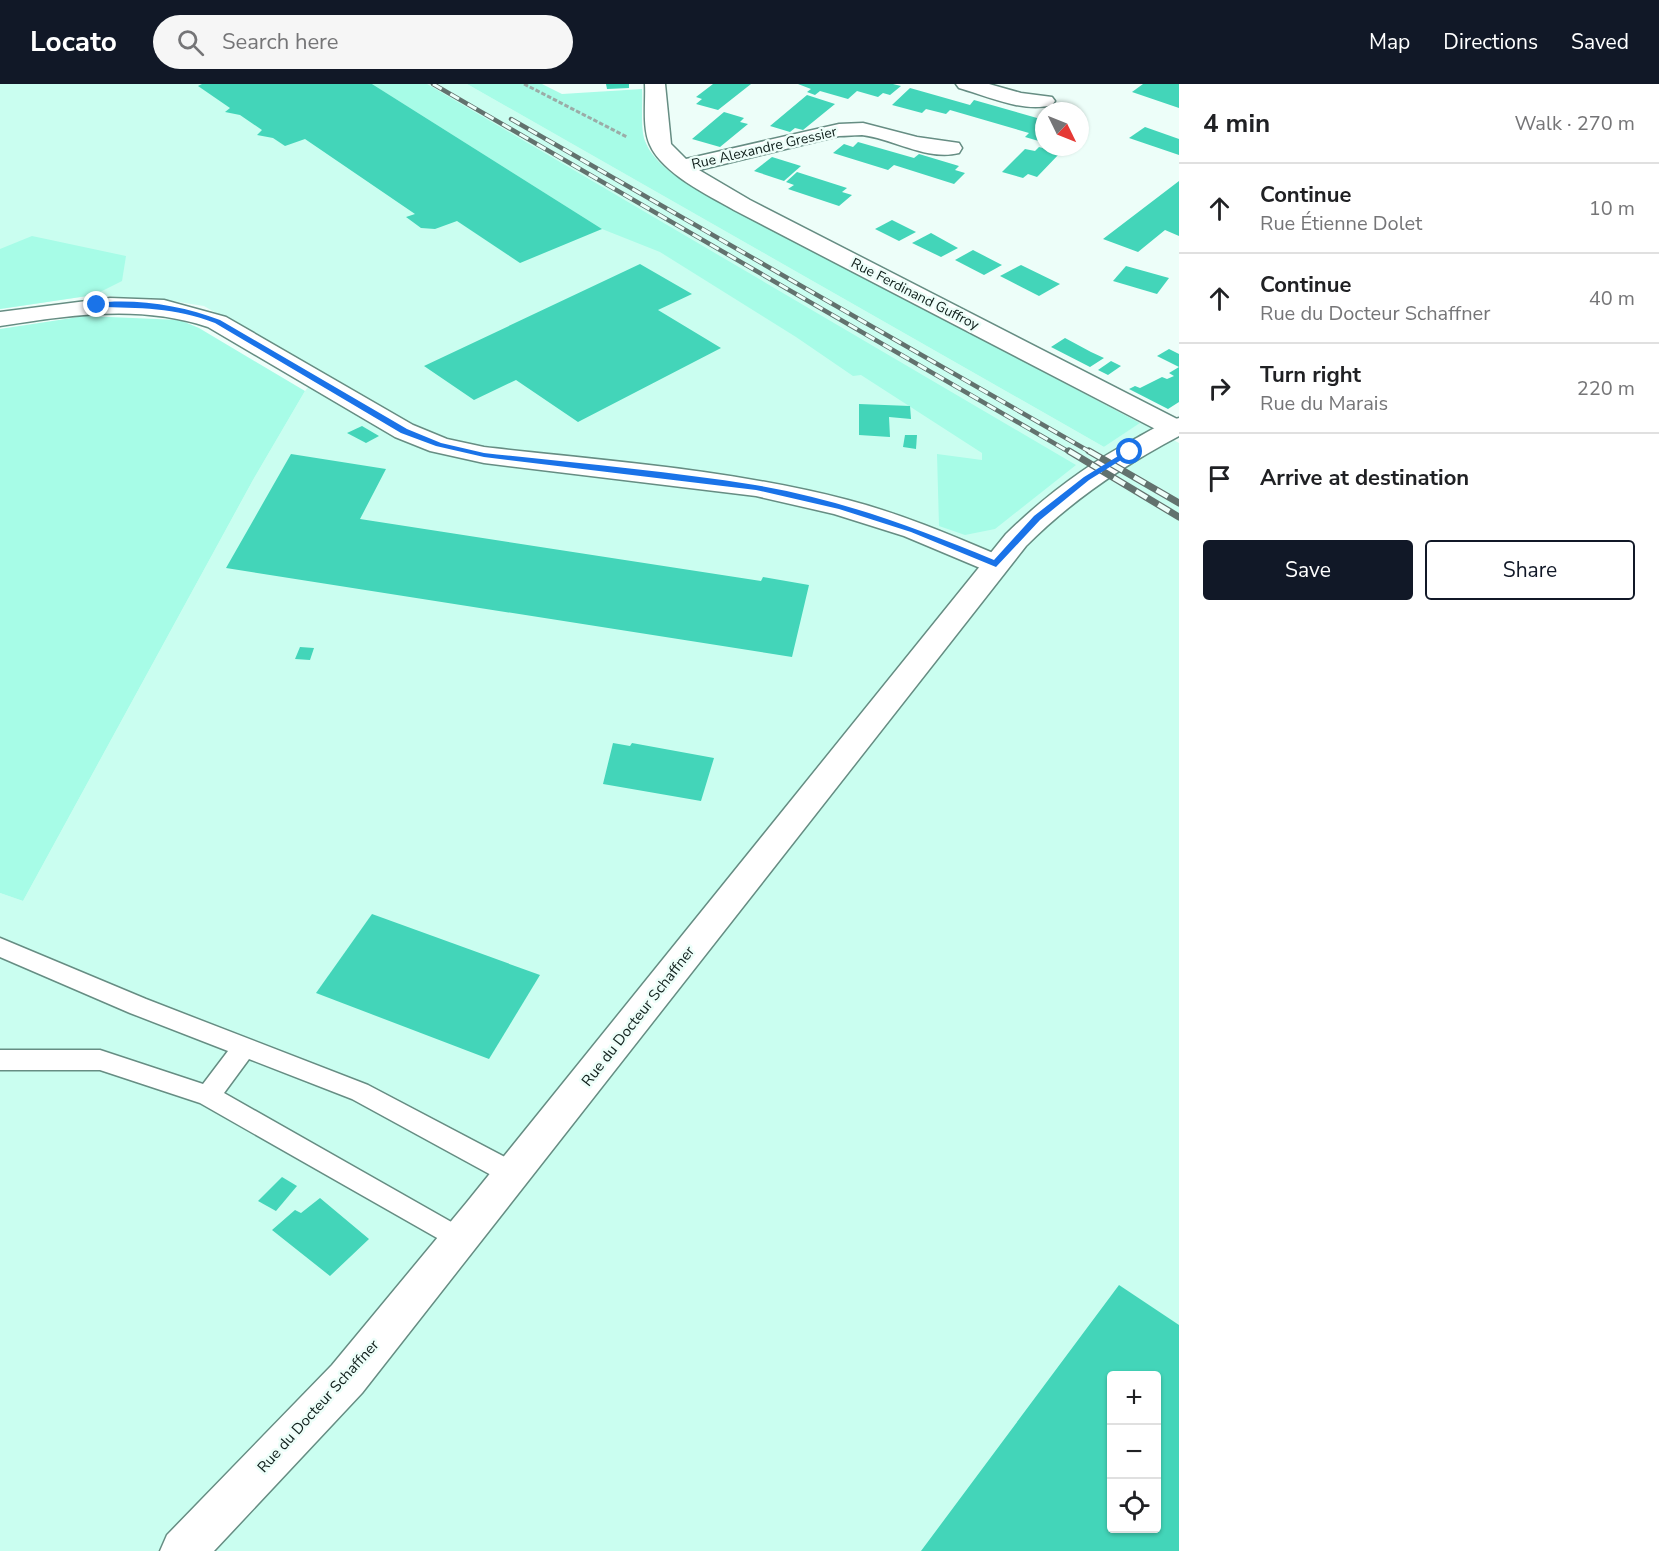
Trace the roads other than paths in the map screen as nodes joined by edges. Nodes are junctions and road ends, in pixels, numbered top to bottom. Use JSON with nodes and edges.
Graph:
{"nodes":[{"id":1,"x":655,"y":84,"type":"edge"},
{"id":2,"x":966,"y":84,"type":"edge"},
{"id":3,"x":1045,"y":101,"type":"dead end"},
{"id":4,"x":951,"y":148,"type":"dead end"},
{"id":5,"x":682,"y":167,"type":"junction"},
{"id":6,"x":0,"y":319,"type":"edge"},
{"id":7,"x":1177,"y":428,"type":"edge"},
{"id":8,"x":996,"y":564,"type":"junction"},
{"id":9,"x":0,"y":947,"type":"edge"},
{"id":10,"x":244,"y":1047,"type":"junction"},
{"id":11,"x":0,"y":1060,"type":"edge"},
{"id":12,"x":208,"y":1096,"type":"junction"},
{"id":13,"x":513,"y":1174,"type":"junction"},
{"id":14,"x":460,"y":1240,"type":"junction"},
{"id":15,"x":183,"y":1551,"type":"edge"}],
"edges":[{"from":1,"to":5,"type":"street","name":"Rue Ferdinand Guffroy"},
{"from":2,"to":3,"type":"street"},
{"from":4,"to":5,"type":"street","name":"Rue Alexandre Gressier"},
{"from":5,"to":7,"type":"street","name":"Rue Ferdinand Guffroy"},
{"from":6,"to":8,"type":"street"},
{"from":7,"to":8,"type":"street","name":"Rue du Docteur Schaffner"},
{"from":8,"to":13,"type":"street","name":"Rue du Docteur Schaffner"},
{"from":9,"to":10,"type":"lane"},
{"from":10,"to":12,"type":"lane"},
{"from":10,"to":13,"type":"lane"},
{"from":11,"to":12,"type":"lane"},
{"from":12,"to":14,"type":"lane"},
{"from":13,"to":14,"type":"street","name":"Rue du Docteur Schaffner"},
{"from":14,"to":15,"type":"street","name":"Rue du Docteur Schaffner"}]}
